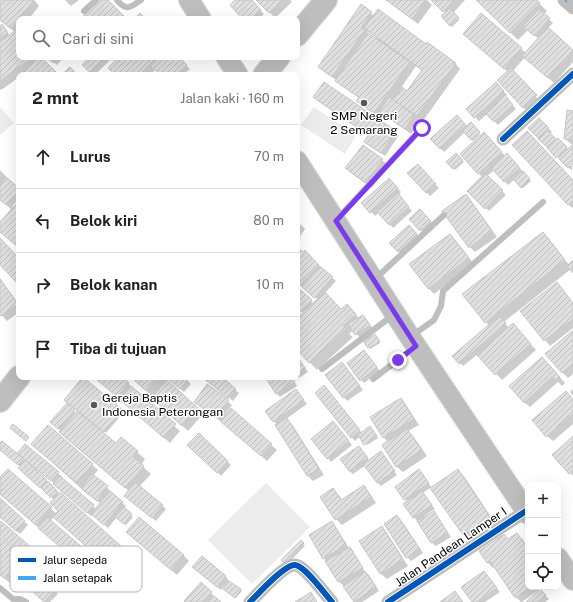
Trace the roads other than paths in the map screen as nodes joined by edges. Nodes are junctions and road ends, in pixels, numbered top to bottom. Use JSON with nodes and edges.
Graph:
{"nodes":[{"id":1,"x":96,"y":0,"type":"edge"},
{"id":2,"x":117,"y":0,"type":"edge"},
{"id":3,"x":141,"y":0,"type":"edge"},
{"id":4,"x":189,"y":0,"type":"edge"},
{"id":5,"x":326,"y":0,"type":"edge"},
{"id":6,"x":84,"y":11,"type":"dead end"},
{"id":7,"x":199,"y":16,"type":"edge"},
{"id":8,"x":300,"y":31,"type":"edge"},
{"id":9,"x":228,"y":60,"type":"edge"},
{"id":10,"x":276,"y":60,"type":"edge"},
{"id":11,"x":236,"y":72,"type":"edge"},
{"id":12,"x":266,"y":72,"type":"edge"},
{"id":13,"x":573,"y":74,"type":"edge"},
{"id":14,"x":422,"y":128,"type":"dead end"},
{"id":15,"x":503,"y":139,"type":"dead end"},
{"id":16,"x":300,"y":166,"type":"edge"},
{"id":17,"x":542,"y":202,"type":"dead end"},
{"id":18,"x":444,"y":214,"type":"dead end"},
{"id":19,"x":336,"y":221,"type":"junction"},
{"id":20,"x":374,"y":281,"type":"junction"},
{"id":21,"x":395,"y":314,"type":"junction"},
{"id":22,"x":413,"y":341,"type":"junction"},
{"id":23,"x":322,"y":369,"type":"dead end"},
{"id":24,"x":373,"y":379,"type":"dead end"},
{"id":25,"x":17,"y":380,"type":"edge"},
{"id":26,"x":0,"y":401,"type":"edge"},
{"id":27,"x":525,"y":509,"type":"edge"},
{"id":28,"x":525,"y":513,"type":"edge"},
{"id":29,"x":561,"y":562,"type":"edge"},
{"id":30,"x":573,"y":580,"type":"edge"},
{"id":31,"x":0,"y":588,"type":"edge"},
{"id":32,"x":26,"y":602,"type":"edge"},
{"id":33,"x":250,"y":602,"type":"edge"},
{"id":34,"x":332,"y":602,"type":"edge"},
{"id":35,"x":388,"y":602,"type":"edge"}],
"edges":[{"from":1,"to":6,"type":"lane"},
{"from":2,"to":3,"type":"lane"},
{"from":4,"to":7,"type":"main road"},
{"from":5,"to":8,"type":"highway"},
{"from":9,"to":11,"type":"main road"},
{"from":10,"to":12,"type":"highway"},
{"from":13,"to":15,"type":"street"},
{"from":14,"to":19,"type":"lane"},
{"from":16,"to":19,"type":"main road"},
{"from":17,"to":22,"type":"lane"},
{"from":18,"to":20,"type":"lane"},
{"from":19,"to":20,"type":"main road"},
{"from":20,"to":21,"type":"main road"},
{"from":21,"to":22,"type":"main road"},
{"from":21,"to":23,"type":"lane"},
{"from":22,"to":24,"type":"lane"},
{"from":22,"to":27,"type":"main road"},
{"from":25,"to":26,"type":"highway"},
{"from":28,"to":35,"type":"street","name":"Jalan Pandean Lamper I"},
{"from":29,"to":30,"type":"main road"},
{"from":31,"to":32,"type":"lane"},
{"from":33,"to":34,"type":"street"}]}
